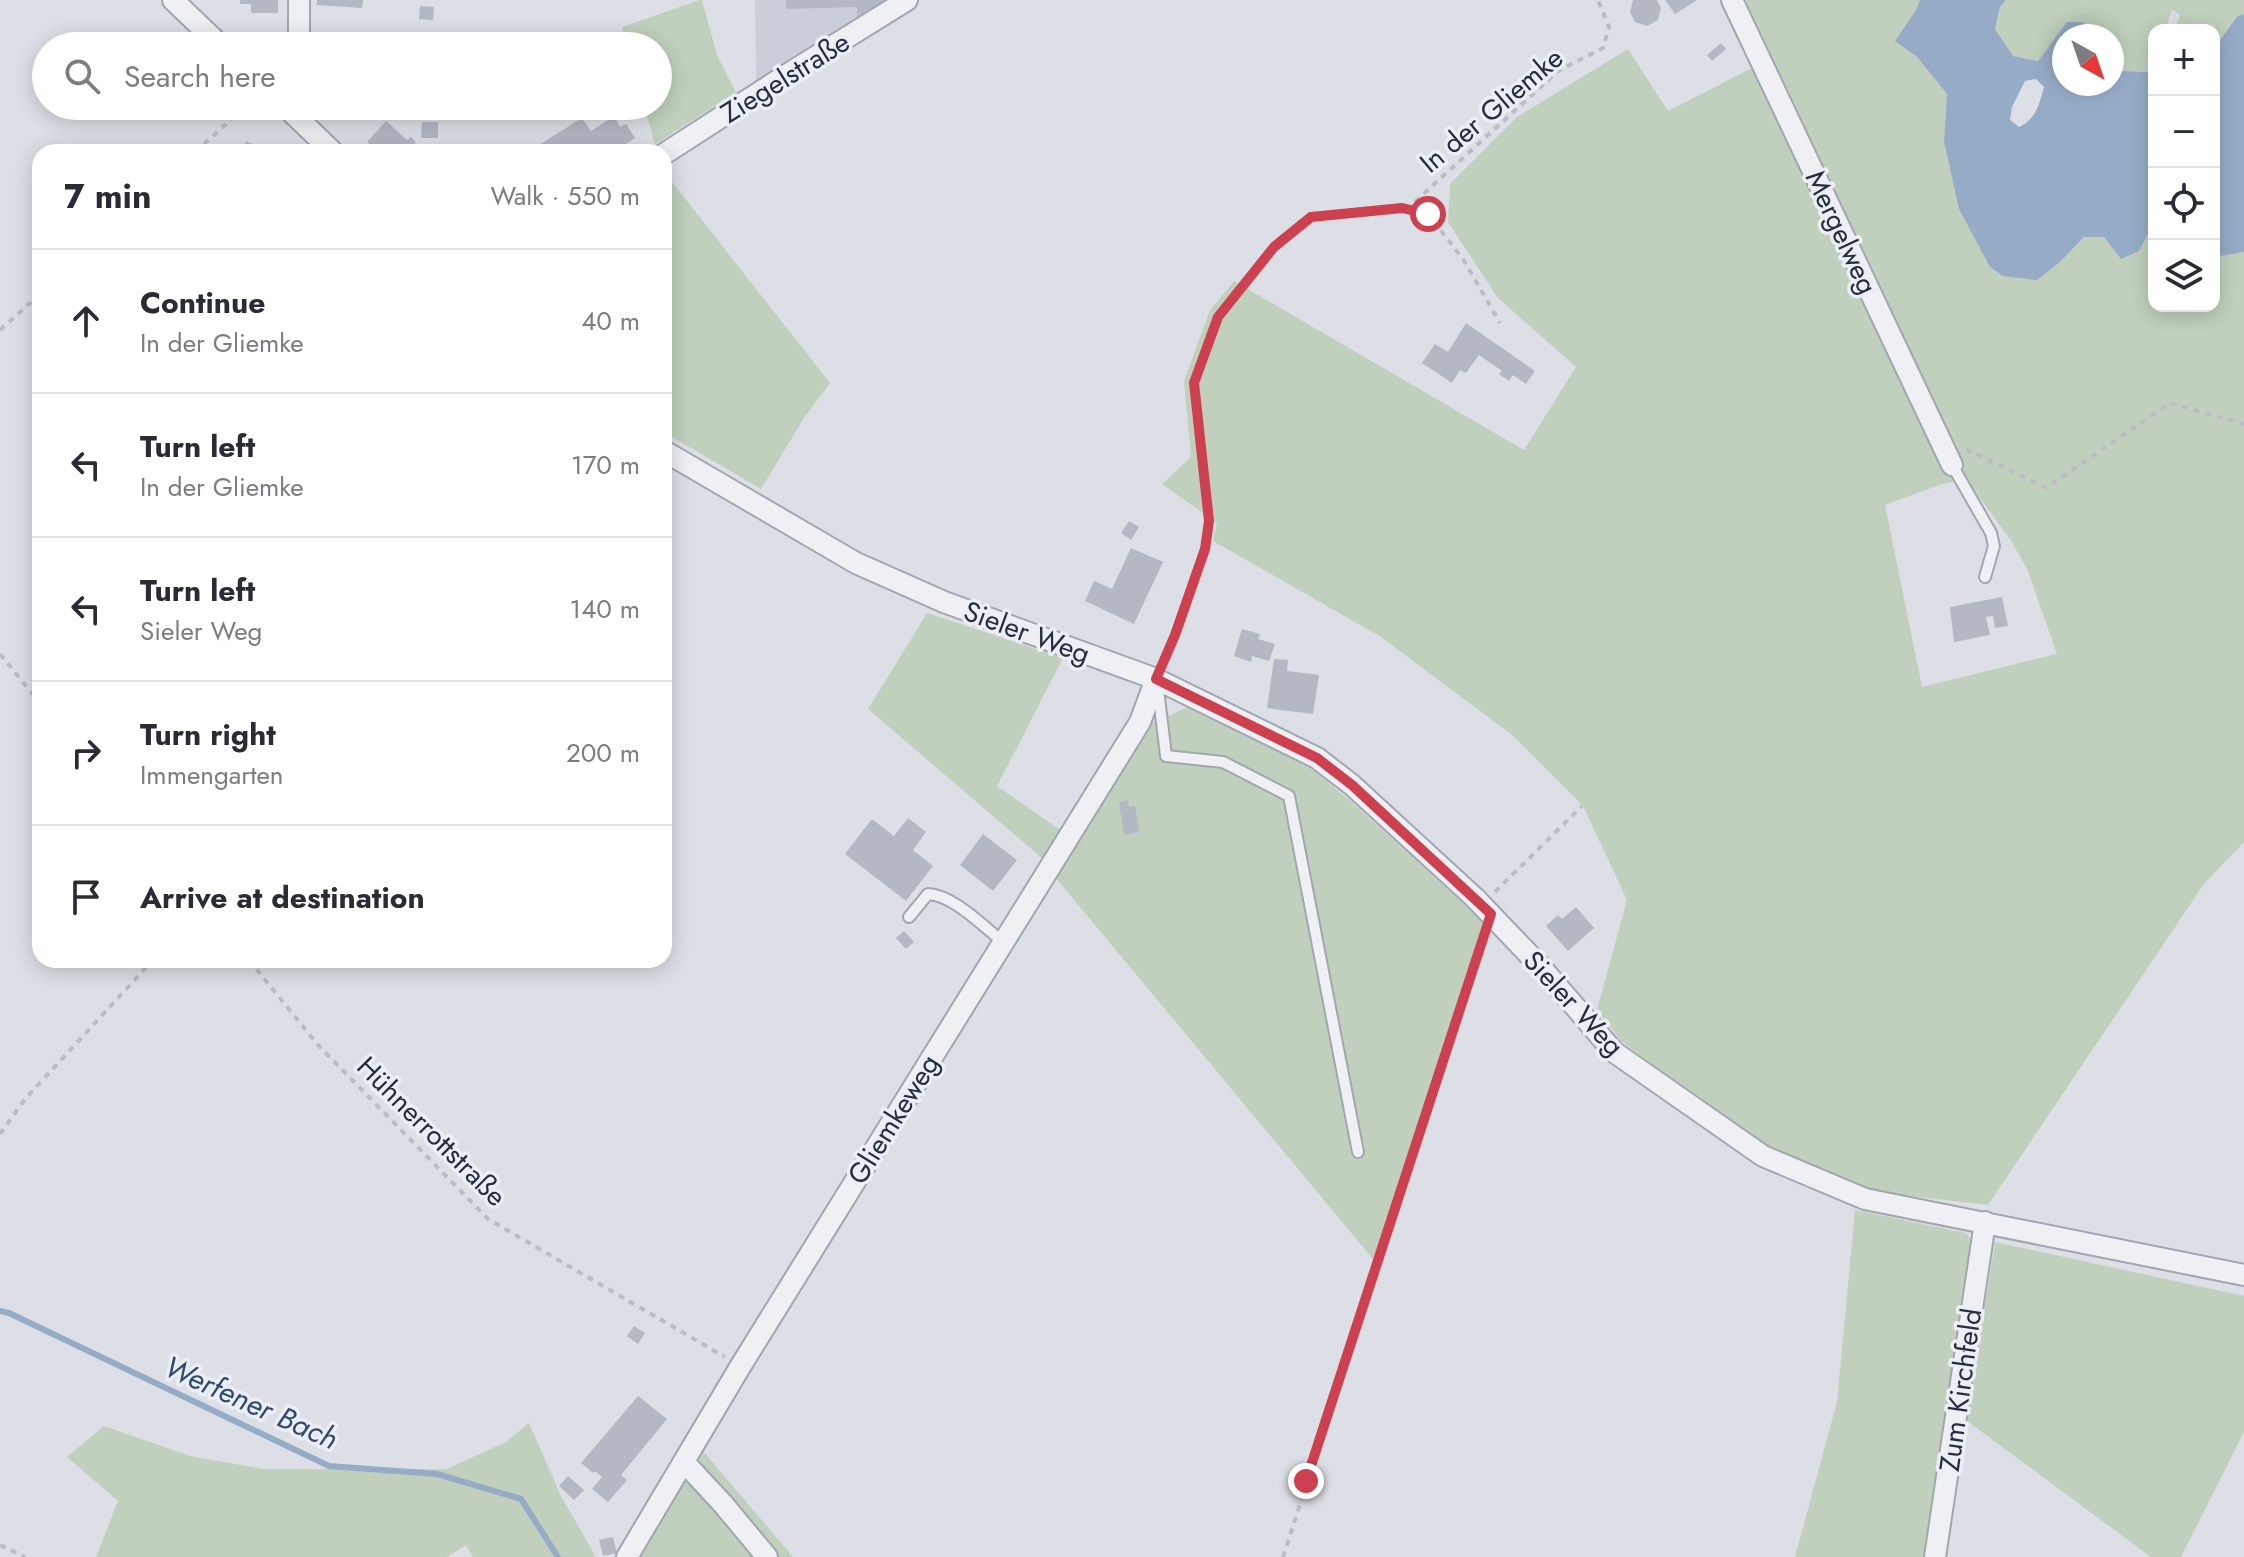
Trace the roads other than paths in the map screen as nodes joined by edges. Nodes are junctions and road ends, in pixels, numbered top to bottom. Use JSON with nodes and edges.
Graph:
{"nodes":[{"id":1,"x":173,"y":0,"type":"edge"},
{"id":2,"x":299,"y":0,"type":"edge"},
{"id":3,"x":907,"y":0,"type":"edge"},
{"id":4,"x":1732,"y":0,"type":"edge"},
{"id":5,"x":206,"y":32,"type":"edge"},
{"id":6,"x":299,"y":32,"type":"edge"},
{"id":7,"x":300,"y":120,"type":"edge"},
{"id":8,"x":325,"y":144,"type":"edge"},
{"id":9,"x":672,"y":149,"type":"edge"},
{"id":10,"x":672,"y":456,"type":"edge"},
{"id":11,"x":1952,"y":465,"type":"joint"},
{"id":12,"x":1985,"y":577,"type":"dead end"},
{"id":13,"x":1156,"y":679,"type":"junction"},
{"id":14,"x":909,"y":917,"type":"dead end"},
{"id":15,"x":1003,"y":942,"type":"junction"},
{"id":16,"x":1358,"y":1152,"type":"dead end"},
{"id":17,"x":1985,"y":1222,"type":"junction"},
{"id":18,"x":2244,"y":1275,"type":"edge"},
{"id":19,"x":684,"y":1462,"type":"junction"},
{"id":20,"x":627,"y":1557,"type":"edge"},
{"id":21,"x":767,"y":1557,"type":"edge"},
{"id":22,"x":1935,"y":1557,"type":"edge"}],
"edges":[{"from":1,"to":5,"type":"street"},
{"from":2,"to":6,"type":"street"},
{"from":3,"to":9,"type":"street","name":"Ziegelstraße"},
{"from":4,"to":11,"type":"street","name":"Mergelweg"},
{"from":7,"to":8,"type":"street"},
{"from":10,"to":13,"type":"street","name":"Sieler Weg"},
{"from":11,"to":12,"type":"lane"},
{"from":13,"to":15,"type":"street","name":"Gliemkeweg"},
{"from":13,"to":16,"type":"lane"},
{"from":13,"to":17,"type":"street","name":"Sieler Weg"},
{"from":14,"to":15,"type":"lane"},
{"from":15,"to":19,"type":"street","name":"Gliemkeweg"},
{"from":17,"to":18,"type":"street","name":"Sieler Weg"},
{"from":17,"to":22,"type":"street","name":"Zum Kirchfeld"},
{"from":19,"to":20,"type":"street","name":"Gliemkeweg"},
{"from":19,"to":21,"type":"street"}]}
